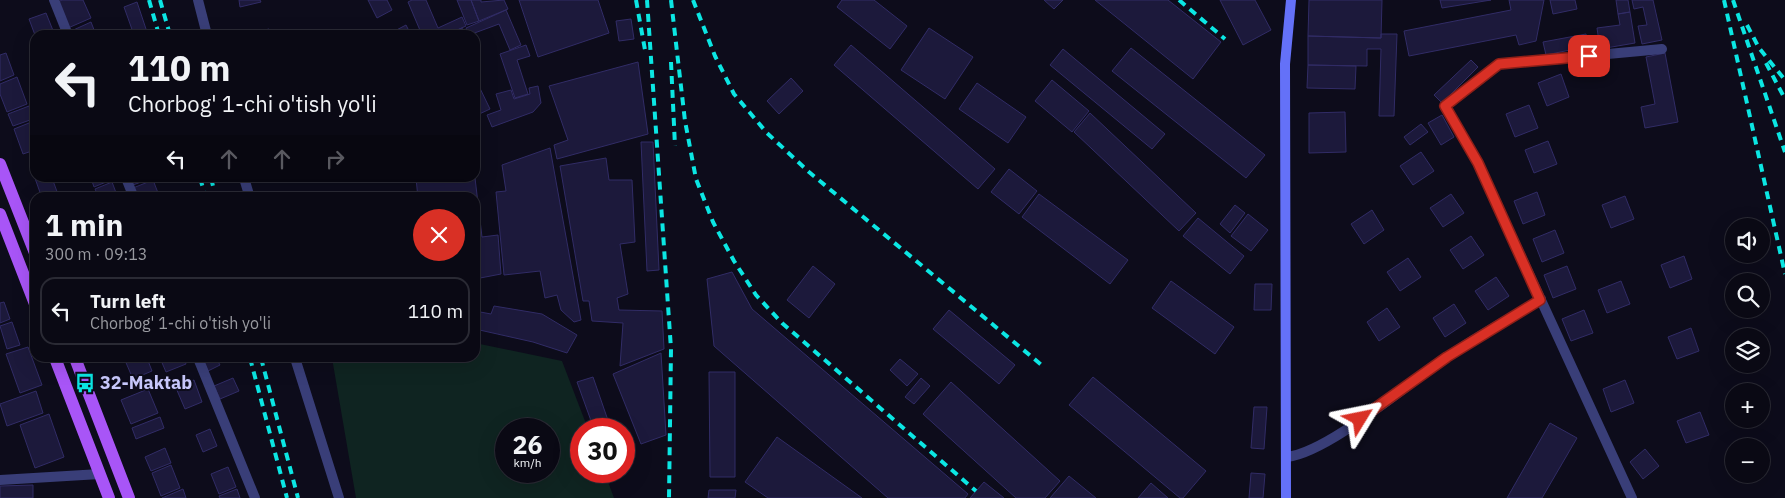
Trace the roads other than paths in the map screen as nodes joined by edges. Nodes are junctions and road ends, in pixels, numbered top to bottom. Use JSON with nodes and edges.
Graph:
{"nodes":[{"id":1,"x":54,"y":0,"type":"edge"},
{"id":2,"x":198,"y":0,"type":"edge"},
{"id":3,"x":1291,"y":0,"type":"edge"},
{"id":4,"x":66,"y":30,"type":"edge"},
{"id":5,"x":206,"y":30,"type":"edge"},
{"id":6,"x":1662,"y":49,"type":"dead end"},
{"id":7,"x":0,"y":164,"type":"edge"},
{"id":8,"x":0,"y":214,"type":"edge"},
{"id":9,"x":30,"y":239,"type":"edge"},
{"id":10,"x":30,"y":291,"type":"edge"},
{"id":11,"x":1540,"y":300,"type":"junction"},
{"id":12,"x":58,"y":362,"type":"edge"},
{"id":13,"x":77,"y":362,"type":"edge"},
{"id":14,"x":200,"y":362,"type":"edge"},
{"id":15,"x":296,"y":362,"type":"edge"},
{"id":16,"x":1287,"y":457,"type":"junction"},
{"id":17,"x":100,"y":474,"type":"junction"},
{"id":18,"x":0,"y":480,"type":"edge"},
{"id":19,"x":109,"y":498,"type":"edge"},
{"id":20,"x":129,"y":498,"type":"edge"},
{"id":21,"x":255,"y":498,"type":"edge"},
{"id":22,"x":339,"y":498,"type":"edge"},
{"id":23,"x":1286,"y":498,"type":"edge"},
{"id":24,"x":1632,"y":498,"type":"edge"}],
"edges":[{"from":1,"to":4,"type":"street"},
{"from":2,"to":5,"type":"street"},
{"from":3,"to":16,"type":"street"},
{"from":6,"to":11,"type":"street"},
{"from":7,"to":9,"type":"main road"},
{"from":8,"to":10,"type":"main road"},
{"from":11,"to":16,"type":"street"},
{"from":11,"to":24,"type":"street"},
{"from":12,"to":17,"type":"main road"},
{"from":13,"to":20,"type":"main road"},
{"from":14,"to":21,"type":"street"},
{"from":15,"to":22,"type":"street"},
{"from":16,"to":23,"type":"street"},
{"from":17,"to":18,"type":"street"},
{"from":17,"to":19,"type":"main road"}]}
